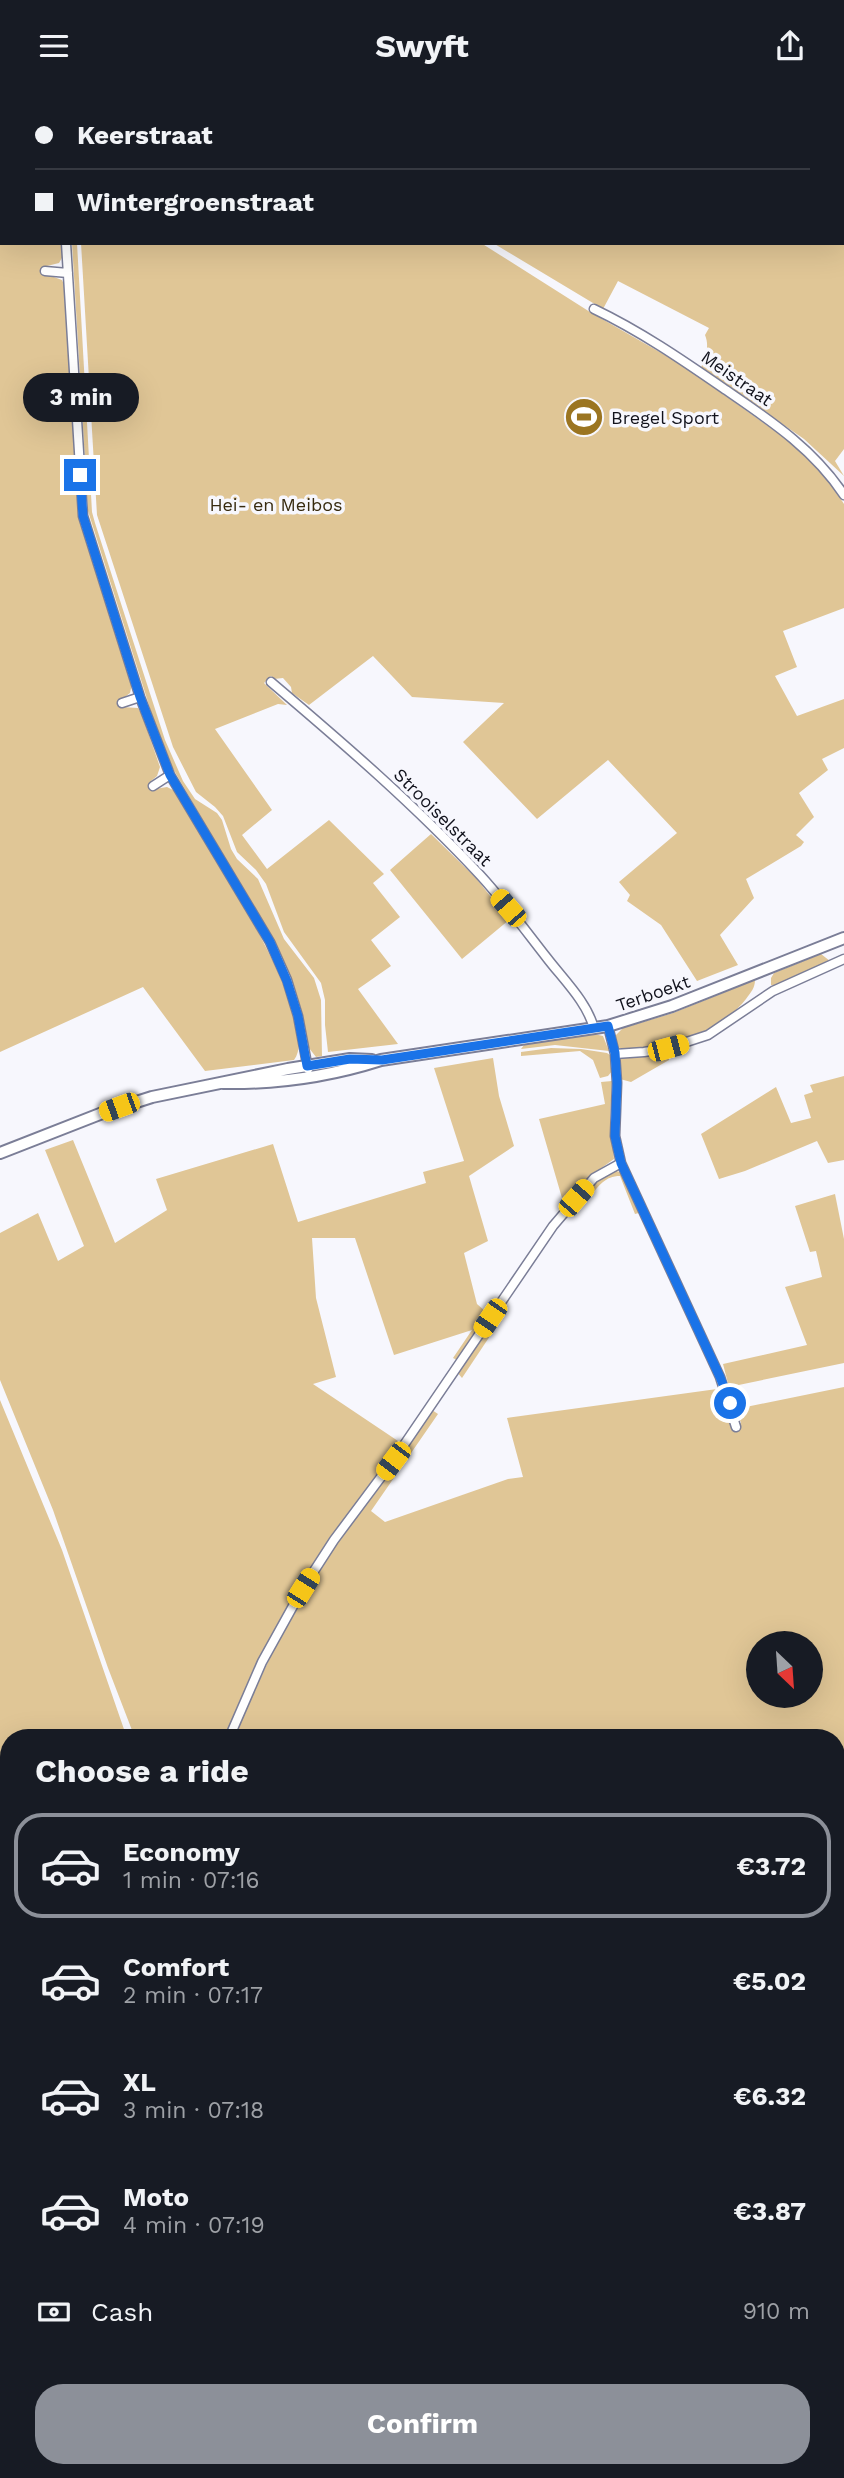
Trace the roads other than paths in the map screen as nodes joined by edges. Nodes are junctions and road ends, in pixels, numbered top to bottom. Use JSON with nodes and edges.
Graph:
{"nodes":[{"id":1,"x":66,"y":245,"type":"edge"},
{"id":2,"x":46,"y":271,"type":"dead end"},
{"id":3,"x":68,"y":273,"type":"junction"},
{"id":4,"x":594,"y":309,"type":"dead end"},
{"id":5,"x":844,"y":495,"type":"edge"},
{"id":6,"x":271,"y":682,"type":"dead end"},
{"id":7,"x":140,"y":697,"type":"junction"},
{"id":8,"x":122,"y":703,"type":"dead end"},
{"id":9,"x":170,"y":775,"type":"junction"},
{"id":10,"x":153,"y":786,"type":"dead end"},
{"id":11,"x":844,"y":938,"type":"edge"},
{"id":12,"x":844,"y":959,"type":"edge"},
{"id":13,"x":608,"y":1026,"type":"junction"},
{"id":14,"x":594,"y":1029,"type":"junction"},
{"id":15,"x":615,"y":1053,"type":"junction"},
{"id":16,"x":308,"y":1071,"type":"junction"},
{"id":17,"x":0,"y":1153,"type":"edge"},
{"id":18,"x":621,"y":1163,"type":"junction"},
{"id":19,"x":736,"y":1427,"type":"dead end"},
{"id":20,"x":233,"y":1729,"type":"edge"}],
"edges":[{"from":1,"to":3,"type":"street"},
{"from":2,"to":3,"type":"street"},
{"from":3,"to":7,"type":"street"},
{"from":4,"to":5,"type":"street","name":"Meistraat"},
{"from":6,"to":14,"type":"street","name":"Strooiselstraat"},
{"from":7,"to":8,"type":"street"},
{"from":7,"to":9,"type":"street"},
{"from":9,"to":10,"type":"street"},
{"from":9,"to":16,"type":"street"},
{"from":11,"to":13,"type":"main road","name":"Terboekt"},
{"from":12,"to":15,"type":"street"},
{"from":13,"to":14,"type":"main road","name":"Terboekt"},
{"from":13,"to":15,"type":"street"},
{"from":14,"to":16,"type":"main road","name":"Terboekt"},
{"from":15,"to":18,"type":"street"},
{"from":16,"to":17,"type":"main road","name":"Terboekt"},
{"from":18,"to":19,"type":"street"},
{"from":18,"to":20,"type":"street"}]}
